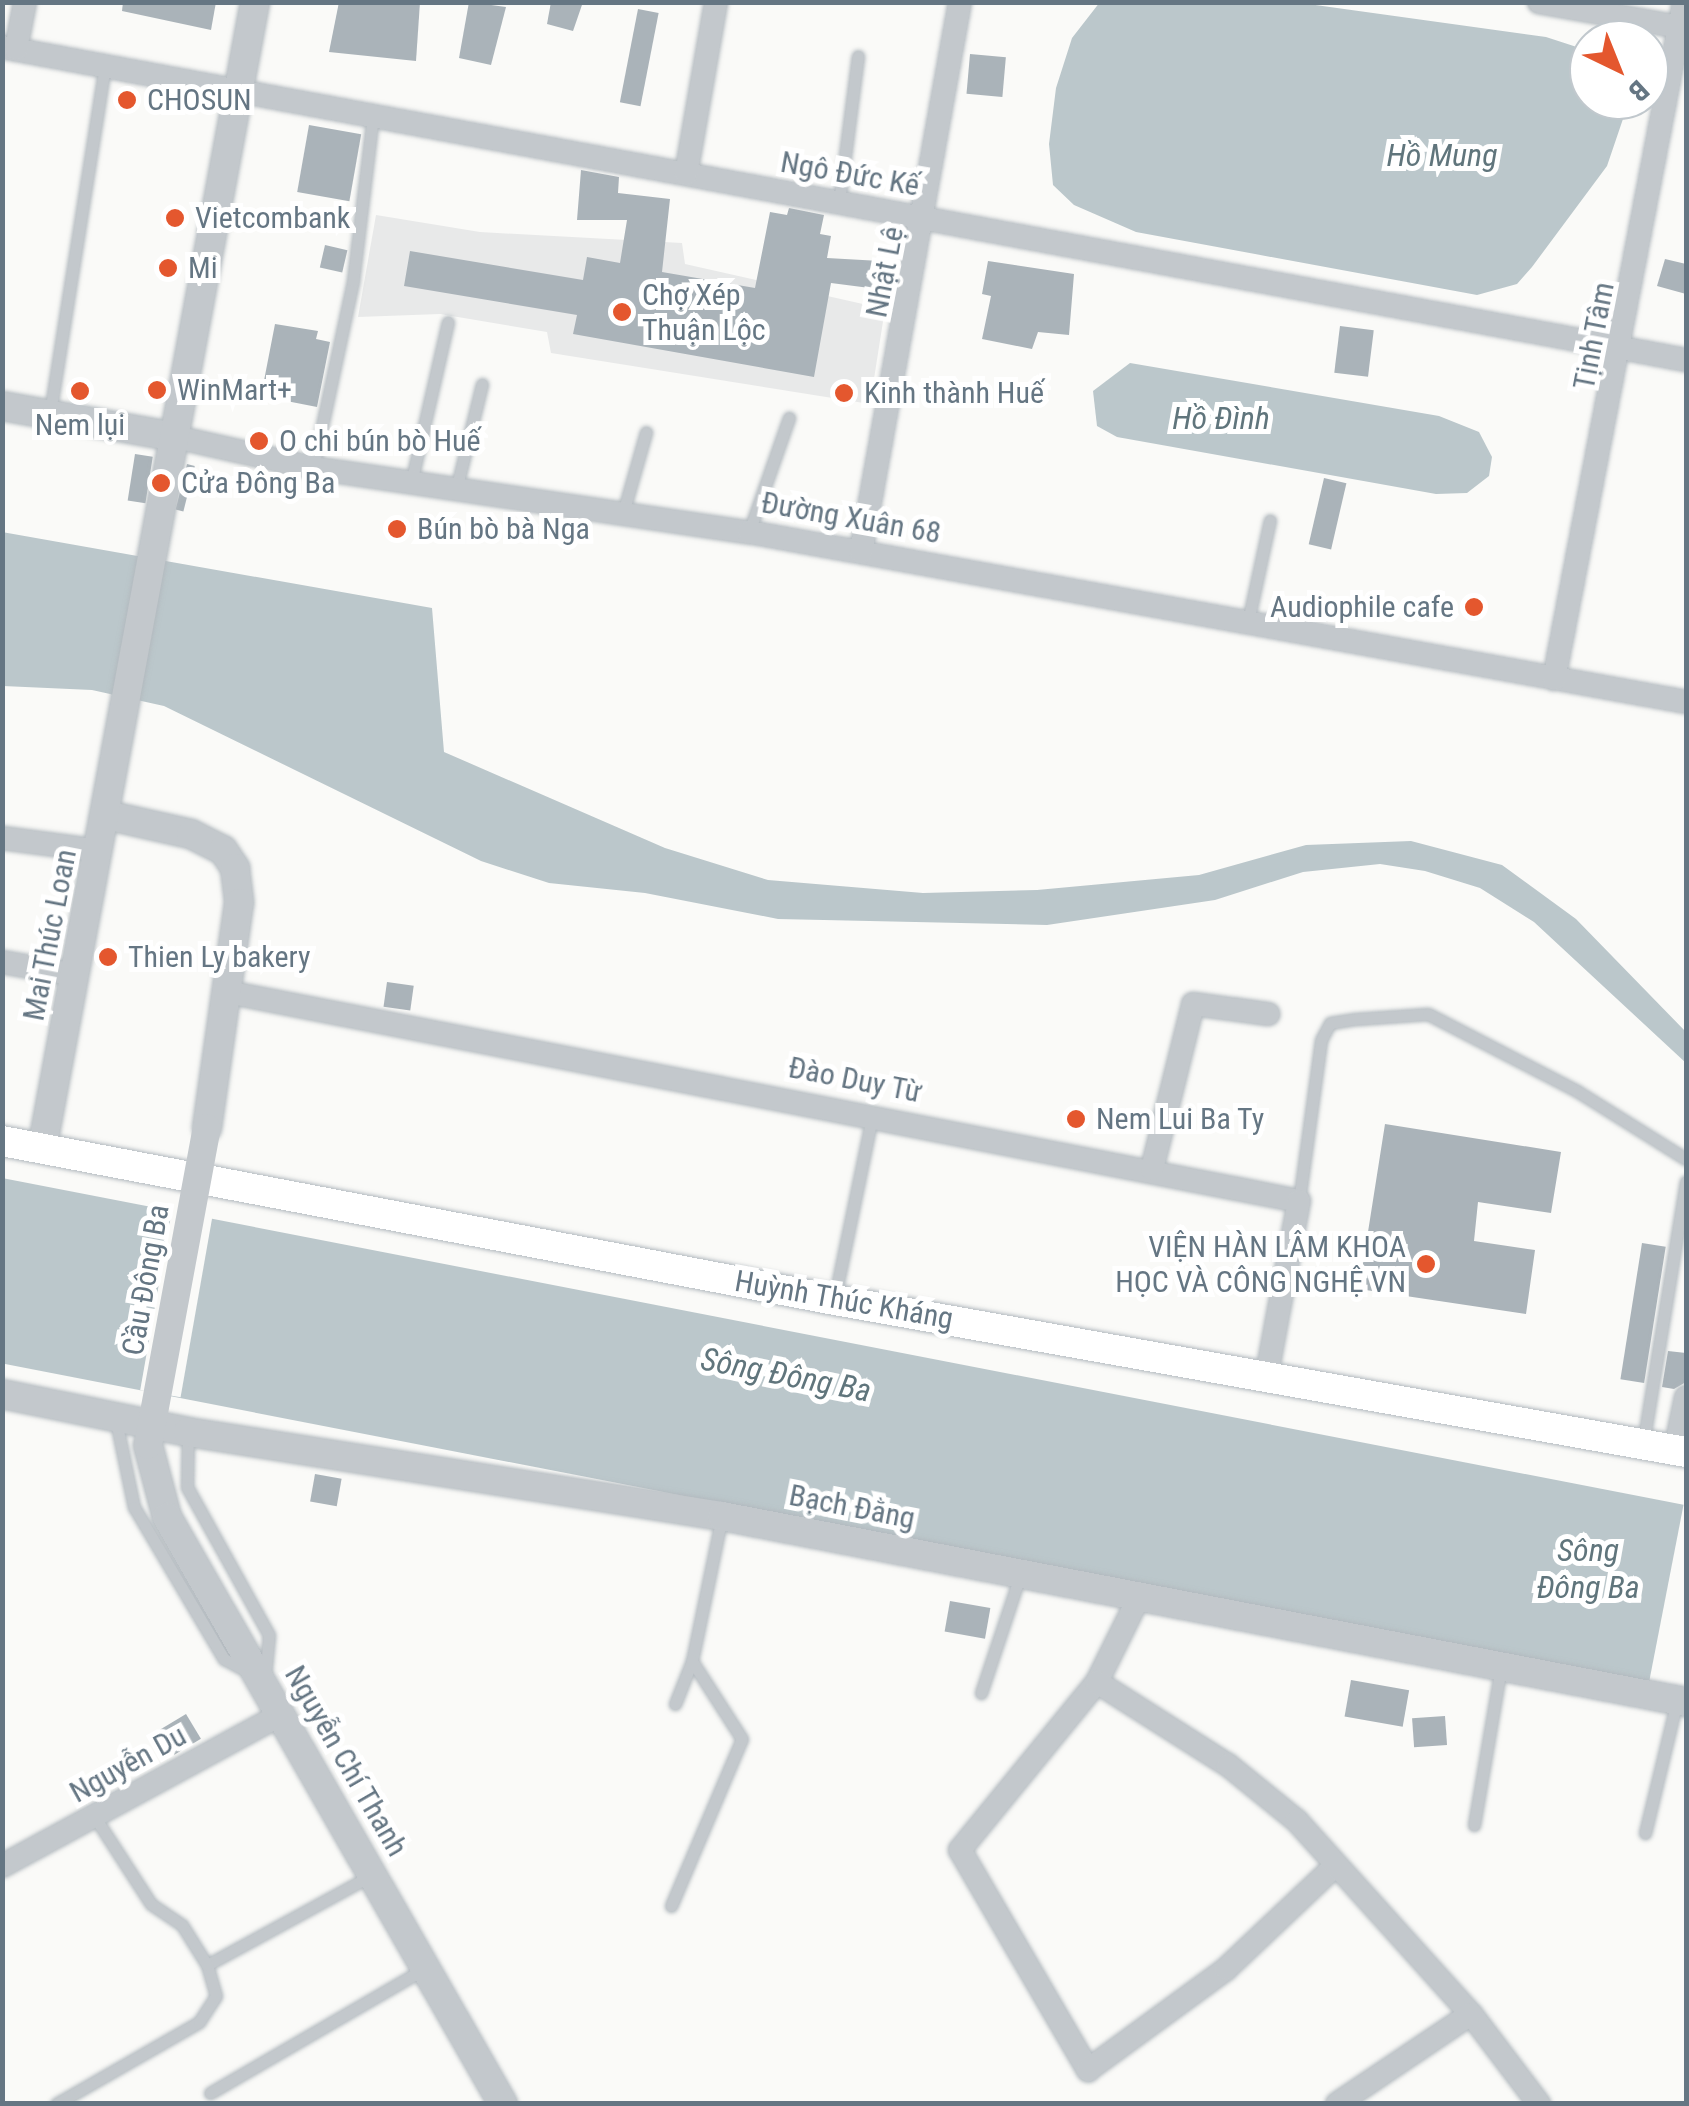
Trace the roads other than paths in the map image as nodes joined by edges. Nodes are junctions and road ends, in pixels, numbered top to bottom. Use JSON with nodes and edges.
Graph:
{"nodes":[{"id":1,"x":26,"y":2,"type":"edge"},
{"id":2,"x":255,"y":2,"type":"edge"},
{"id":3,"x":716,"y":2,"type":"edge"},
{"id":4,"x":960,"y":2,"type":"edge"},
{"id":5,"x":1539,"y":2,"type":"edge"},
{"id":6,"x":1684,"y":2,"type":"edge"},
{"id":7,"x":1680,"y":26,"type":"junction"},
{"id":8,"x":9,"y":48,"type":"edge"},
{"id":9,"x":858,"y":56,"type":"dead end"},
{"id":10,"x":106,"y":66,"type":"junction"},
{"id":11,"x":238,"y":91,"type":"junction"},
{"id":12,"x":373,"y":116,"type":"junction"},
{"id":13,"x":686,"y":174,"type":"junction"},
{"id":14,"x":839,"y":202,"type":"junction"},
{"id":15,"x":926,"y":218,"type":"junction"},
{"id":16,"x":448,"y":322,"type":"dead end"},
{"id":17,"x":1623,"y":348,"type":"junction"},
{"id":18,"x":1686,"y":360,"type":"edge"},
{"id":19,"x":482,"y":384,"type":"dead end"},
{"id":20,"x":2,"y":406,"type":"edge"},
{"id":21,"x":50,"y":417,"type":"junction"},
{"id":22,"x":789,"y":418,"type":"dead end"},
{"id":23,"x":646,"y":432,"type":"dead end"},
{"id":24,"x":171,"y":436,"type":"junction"},
{"id":25,"x":313,"y":468,"type":"junction"},
{"id":26,"x":411,"y":483,"type":"junction"},
{"id":27,"x":456,"y":490,"type":"junction"},
{"id":28,"x":623,"y":513,"type":"junction"},
{"id":29,"x":1270,"y":520,"type":"dead end"},
{"id":30,"x":749,"y":532,"type":"junction"},
{"id":31,"x":862,"y":552,"type":"junction"},
{"id":32,"x":1246,"y":626,"type":"junction"},
{"id":33,"x":1554,"y":679,"type":"junction"},
{"id":34,"x":1686,"y":702,"type":"edge"},
{"id":35,"x":106,"y":815,"type":"junction"},
{"id":36,"x":2,"y":838,"type":"edge"},
{"id":37,"x":99,"y":851,"type":"junction"},
{"id":38,"x":2,"y":962,"type":"edge"},
{"id":39,"x":76,"y":975,"type":"junction"},
{"id":40,"x":228,"y":992,"type":"junction"},
{"id":41,"x":1268,"y":1014,"type":"dead end"},
{"id":42,"x":873,"y":1116,"type":"junction"},
{"id":43,"x":2,"y":1140,"type":"edge"},
{"id":44,"x":42,"y":1149,"type":"junction"},
{"id":45,"x":1686,"y":1159,"type":"edge"},
{"id":46,"x":1152,"y":1170,"type":"junction"},
{"id":47,"x":1686,"y":1182,"type":"edge"},
{"id":48,"x":1299,"y":1201,"type":"junction"},
{"id":49,"x":834,"y":1300,"type":"junction"},
{"id":50,"x":1268,"y":1374,"type":"junction"},
{"id":51,"x":2,"y":1394,"type":"edge"},
{"id":52,"x":1686,"y":1397,"type":"edge"},
{"id":53,"x":115,"y":1417,"type":"junction"},
{"id":54,"x":188,"y":1432,"type":"junction"},
{"id":55,"x":1643,"y":1444,"type":"junction"},
{"id":56,"x":148,"y":1445,"type":"joint"},
{"id":57,"x":1681,"y":1451,"type":"edge"},
{"id":58,"x":722,"y":1516,"type":"junction"},
{"id":59,"x":1022,"y":1572,"type":"junction"},
{"id":60,"x":1140,"y":1596,"type":"junction"},
{"id":61,"x":692,"y":1661,"type":"junction"},
{"id":62,"x":1502,"y":1666,"type":"junction"},
{"id":63,"x":264,"y":1682,"type":"junction"},
{"id":64,"x":1096,"y":1682,"type":"junction"},
{"id":65,"x":980,"y":1692,"type":"dead end"},
{"id":66,"x":1682,"y":1701,"type":"edge"},
{"id":67,"x":675,"y":1704,"type":"dead end"},
{"id":68,"x":282,"y":1714,"type":"junction"},
{"id":69,"x":94,"y":1816,"type":"junction"},
{"id":70,"x":1474,"y":1825,"type":"dead end"},
{"id":71,"x":1645,"y":1833,"type":"dead end"},
{"id":72,"x":2,"y":1866,"type":"edge"},
{"id":73,"x":1335,"y":1866,"type":"junction"},
{"id":74,"x":373,"y":1874,"type":"junction"},
{"id":75,"x":671,"y":1906,"type":"dead end"},
{"id":76,"x":207,"y":1965,"type":"junction"},
{"id":77,"x":426,"y":1968,"type":"junction"},
{"id":78,"x":1471,"y":2014,"type":"junction"},
{"id":79,"x":210,"y":2094,"type":"dead end"},
{"id":80,"x":56,"y":2104,"type":"edge"},
{"id":81,"x":502,"y":2104,"type":"edge"},
{"id":82,"x":1337,"y":2104,"type":"edge"},
{"id":83,"x":1538,"y":2104,"type":"edge"}],
"edges":[{"from":1,"to":8,"type":"street"},
{"from":2,"to":11,"type":"street"},
{"from":3,"to":13,"type":"street"},
{"from":4,"to":15,"type":"street","name":"Nhật Lệ"},
{"from":5,"to":7,"type":"street"},
{"from":6,"to":7,"type":"street","name":"Tịnh Tâm"},
{"from":7,"to":17,"type":"street","name":"Tịnh Tâm"},
{"from":8,"to":10,"type":"street","name":"Ngô Đức Kế"},
{"from":9,"to":14,"type":"lane"},
{"from":10,"to":11,"type":"street","name":"Ngô Đức Kế"},
{"from":10,"to":21,"type":"lane"},
{"from":11,"to":12,"type":"street","name":"Ngô Đức Kế"},
{"from":11,"to":24,"type":"street"},
{"from":12,"to":13,"type":"street","name":"Ngô Đức Kế"},
{"from":12,"to":25,"type":"lane"},
{"from":13,"to":14,"type":"street","name":"Ngô Đức Kế"},
{"from":14,"to":15,"type":"street","name":"Ngô Đức Kế"},
{"from":15,"to":17,"type":"street","name":"Ngô Đức Kế"},
{"from":15,"to":31,"type":"street","name":"Nhật Lệ"},
{"from":16,"to":26,"type":"lane"},
{"from":17,"to":18,"type":"street","name":"Ngô Đức Kế"},
{"from":17,"to":33,"type":"street","name":"Tịnh Tâm"},
{"from":19,"to":27,"type":"lane"},
{"from":20,"to":21,"type":"street","name":"Đường Xuân 68"},
{"from":21,"to":24,"type":"street","name":"Đường Xuân 68"},
{"from":22,"to":30,"type":"lane"},
{"from":23,"to":28,"type":"lane"},
{"from":24,"to":25,"type":"street","name":"Đường Xuân 68"},
{"from":24,"to":35,"type":"street","name":"Mai Thúc Loan"},
{"from":25,"to":26,"type":"street","name":"Đường Xuân 68"},
{"from":26,"to":27,"type":"street","name":"Đường Xuân 68"},
{"from":27,"to":28,"type":"street","name":"Đường Xuân 68"},
{"from":28,"to":30,"type":"street","name":"Đường Xuân 68"},
{"from":29,"to":32,"type":"lane"},
{"from":30,"to":31,"type":"street","name":"Đường Xuân 68"},
{"from":31,"to":32,"type":"street","name":"Đường Xuân 68"},
{"from":32,"to":33,"type":"street","name":"Đường Xuân 68"},
{"from":33,"to":34,"type":"street","name":"Đường Xuân 68"},
{"from":35,"to":37,"type":"street","name":"Mai Thúc Loan"},
{"from":35,"to":40,"type":"street"},
{"from":36,"to":37,"type":"street"},
{"from":37,"to":39,"type":"street","name":"Mai Thúc Loan"},
{"from":38,"to":39,"type":"street"},
{"from":39,"to":44,"type":"street","name":"Mai Thúc Loan"},
{"from":40,"to":42,"type":"street","name":"Đào Duy Từ"},
{"from":40,"to":56,"type":"street","name":"Cầu Đông Ba","bridge":true},
{"from":41,"to":46,"type":"street"},
{"from":42,"to":46,"type":"street","name":"Đào Duy Từ"},
{"from":42,"to":49,"type":"lane"},
{"from":43,"to":44,"type":"main road","name":"Huỳnh Thúc Kháng"},
{"from":44,"to":49,"type":"main road","name":"Huỳnh Thúc Kháng"},
{"from":45,"to":48,"type":"lane"},
{"from":46,"to":48,"type":"street","name":"Đào Duy Từ"},
{"from":47,"to":55,"type":"lane"},
{"from":48,"to":50,"type":"street"},
{"from":49,"to":50,"type":"main road","name":"Huỳnh Thúc Kháng"},
{"from":50,"to":55,"type":"main road","name":"Huỳnh Thúc Kháng"},
{"from":51,"to":53,"type":"street","name":"Bạch Đằng"},
{"from":52,"to":57,"type":"street"},
{"from":53,"to":54,"type":"street","name":"Bạch Đằng"},
{"from":53,"to":63,"type":"lane"},
{"from":54,"to":58,"type":"street","name":"Bạch Đằng"},
{"from":54,"to":63,"type":"lane"},
{"from":55,"to":57,"type":"main road","name":"Huỳnh Thúc Kháng"},
{"from":56,"to":63,"type":"street","name":"Nguyễn Chí Thanh"},
{"from":58,"to":59,"type":"street","name":"Bạch Đằng"},
{"from":58,"to":61,"type":"lane"},
{"from":59,"to":60,"type":"street","name":"Bạch Đằng"},
{"from":59,"to":65,"type":"lane"},
{"from":60,"to":62,"type":"street","name":"Bạch Đằng"},
{"from":60,"to":64,"type":"street"},
{"from":61,"to":67,"type":"lane"},
{"from":61,"to":75,"type":"lane"},
{"from":62,"to":66,"type":"street","name":"Bạch Đằng"},
{"from":62,"to":70,"type":"lane"},
{"from":63,"to":68,"type":"street","name":"Nguyễn Chí Thanh"},
{"from":64,"to":73,"type":"street"},
{"from":64,"to":73,"type":"street"},
{"from":66,"to":71,"type":"lane"},
{"from":68,"to":69,"type":"street","name":"Nguyễn Du"},
{"from":68,"to":74,"type":"street","name":"Nguyễn Chí Thanh"},
{"from":69,"to":72,"type":"street","name":"Nguyễn Du"},
{"from":69,"to":76,"type":"lane"},
{"from":73,"to":78,"type":"street"},
{"from":74,"to":76,"type":"lane"},
{"from":74,"to":77,"type":"street","name":"Nguyễn Chí Thanh"},
{"from":76,"to":80,"type":"lane"},
{"from":77,"to":79,"type":"lane"},
{"from":77,"to":81,"type":"street","name":"Nguyễn Chí Thanh"},
{"from":78,"to":82,"type":"street"},
{"from":78,"to":83,"type":"street"}]}
